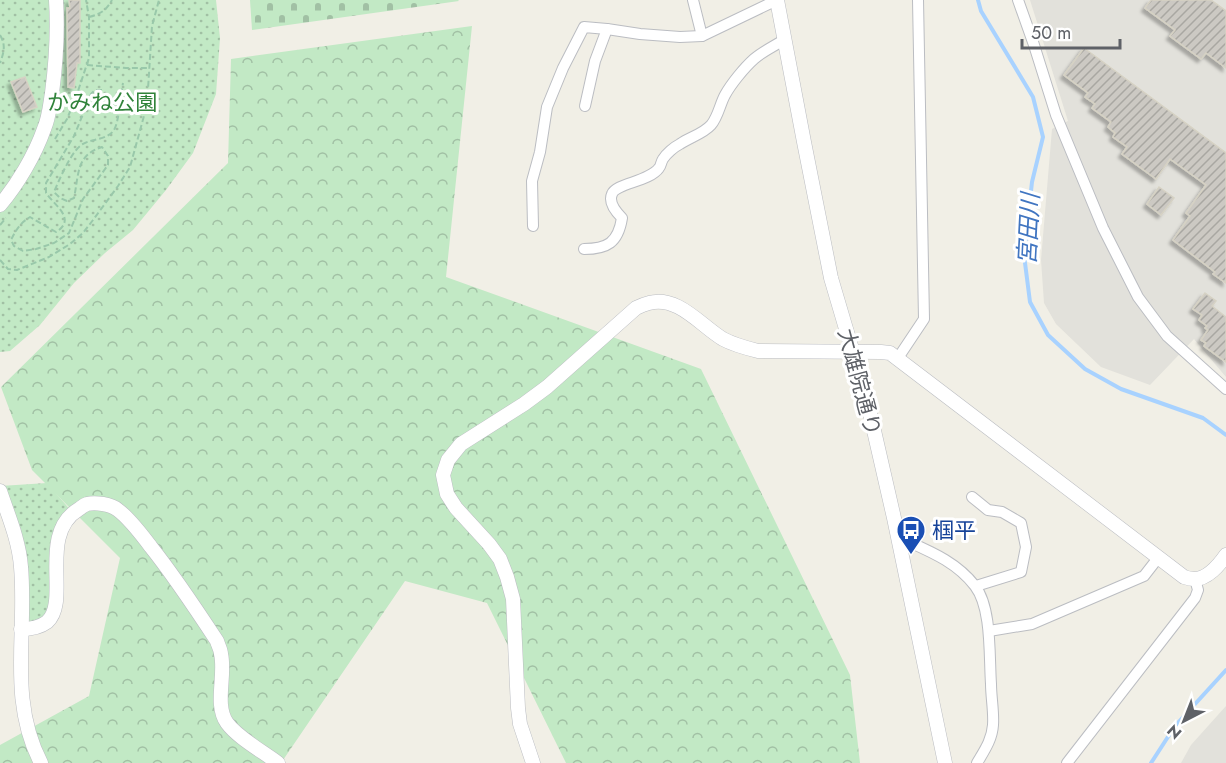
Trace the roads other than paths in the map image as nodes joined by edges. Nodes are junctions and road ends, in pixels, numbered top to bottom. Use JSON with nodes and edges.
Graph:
{"nodes":[{"id":1,"x":56,"y":0,"type":"edge"},
{"id":2,"x":693,"y":0,"type":"edge"},
{"id":3,"x":777,"y":0,"type":"edge"},
{"id":4,"x":918,"y":0,"type":"edge"},
{"id":5,"x":1018,"y":0,"type":"edge"},
{"id":6,"x":607,"y":29,"type":"junction"},
{"id":7,"x":702,"y":36,"type":"junction"},
{"id":8,"x":785,"y":39,"type":"junction"},
{"id":9,"x":585,"y":106,"type":"dead end"},
{"id":10,"x":0,"y":205,"type":"edge"},
{"id":11,"x":533,"y":226,"type":"dead end"},
{"id":12,"x":584,"y":249,"type":"dead end"},
{"id":13,"x":852,"y":353,"type":"junction"},
{"id":14,"x":898,"y":358,"type":"junction"},
{"id":15,"x":1226,"y":389,"type":"edge"},
{"id":16,"x":0,"y":490,"type":"edge"},
{"id":17,"x":972,"y":497,"type":"dead end"},
{"id":18,"x":898,"y":537,"type":"junction"},
{"id":19,"x":1226,"y":555,"type":"edge"},
{"id":20,"x":1158,"y":558,"type":"junction"},
{"id":21,"x":1195,"y":579,"type":"junction"},
{"id":22,"x":975,"y":586,"type":"junction"},
{"id":23,"x":21,"y":629,"type":"junction"},
{"id":24,"x":989,"y":631,"type":"junction"},
{"id":25,"x":40,"y":763,"type":"edge"},
{"id":26,"x":278,"y":763,"type":"edge"},
{"id":27,"x":533,"y":763,"type":"edge"},
{"id":28,"x":945,"y":763,"type":"edge"},
{"id":29,"x":977,"y":763,"type":"edge"},
{"id":30,"x":1067,"y":763,"type":"edge"}],
"edges":[{"from":1,"to":10,"type":"street"},
{"from":2,"to":7,"type":"street"},
{"from":3,"to":7,"type":"street"},
{"from":3,"to":8,"type":"street","name":"大雄院通り"},
{"from":4,"to":14,"type":"street"},
{"from":5,"to":15,"type":"street"},
{"from":6,"to":7,"type":"street"},
{"from":6,"to":9,"type":"street"},
{"from":6,"to":11,"type":"street"},
{"from":8,"to":12,"type":"street"},
{"from":8,"to":13,"type":"street","name":"大雄院通り"},
{"from":13,"to":14,"type":"street"},
{"from":13,"to":18,"type":"street","name":"大雄院通り"},
{"from":13,"to":27,"type":"street"},
{"from":14,"to":20,"type":"street"},
{"from":16,"to":23,"type":"street"},
{"from":17,"to":22,"type":"street"},
{"from":18,"to":22,"type":"street"},
{"from":18,"to":28,"type":"street","name":"大雄院通り"},
{"from":19,"to":21,"type":"street"},
{"from":20,"to":21,"type":"street"},
{"from":20,"to":24,"type":"street"},
{"from":21,"to":30,"type":"street"},
{"from":22,"to":24,"type":"street"},
{"from":23,"to":25,"type":"street"},
{"from":23,"to":26,"type":"street"},
{"from":24,"to":29,"type":"street"}]}
